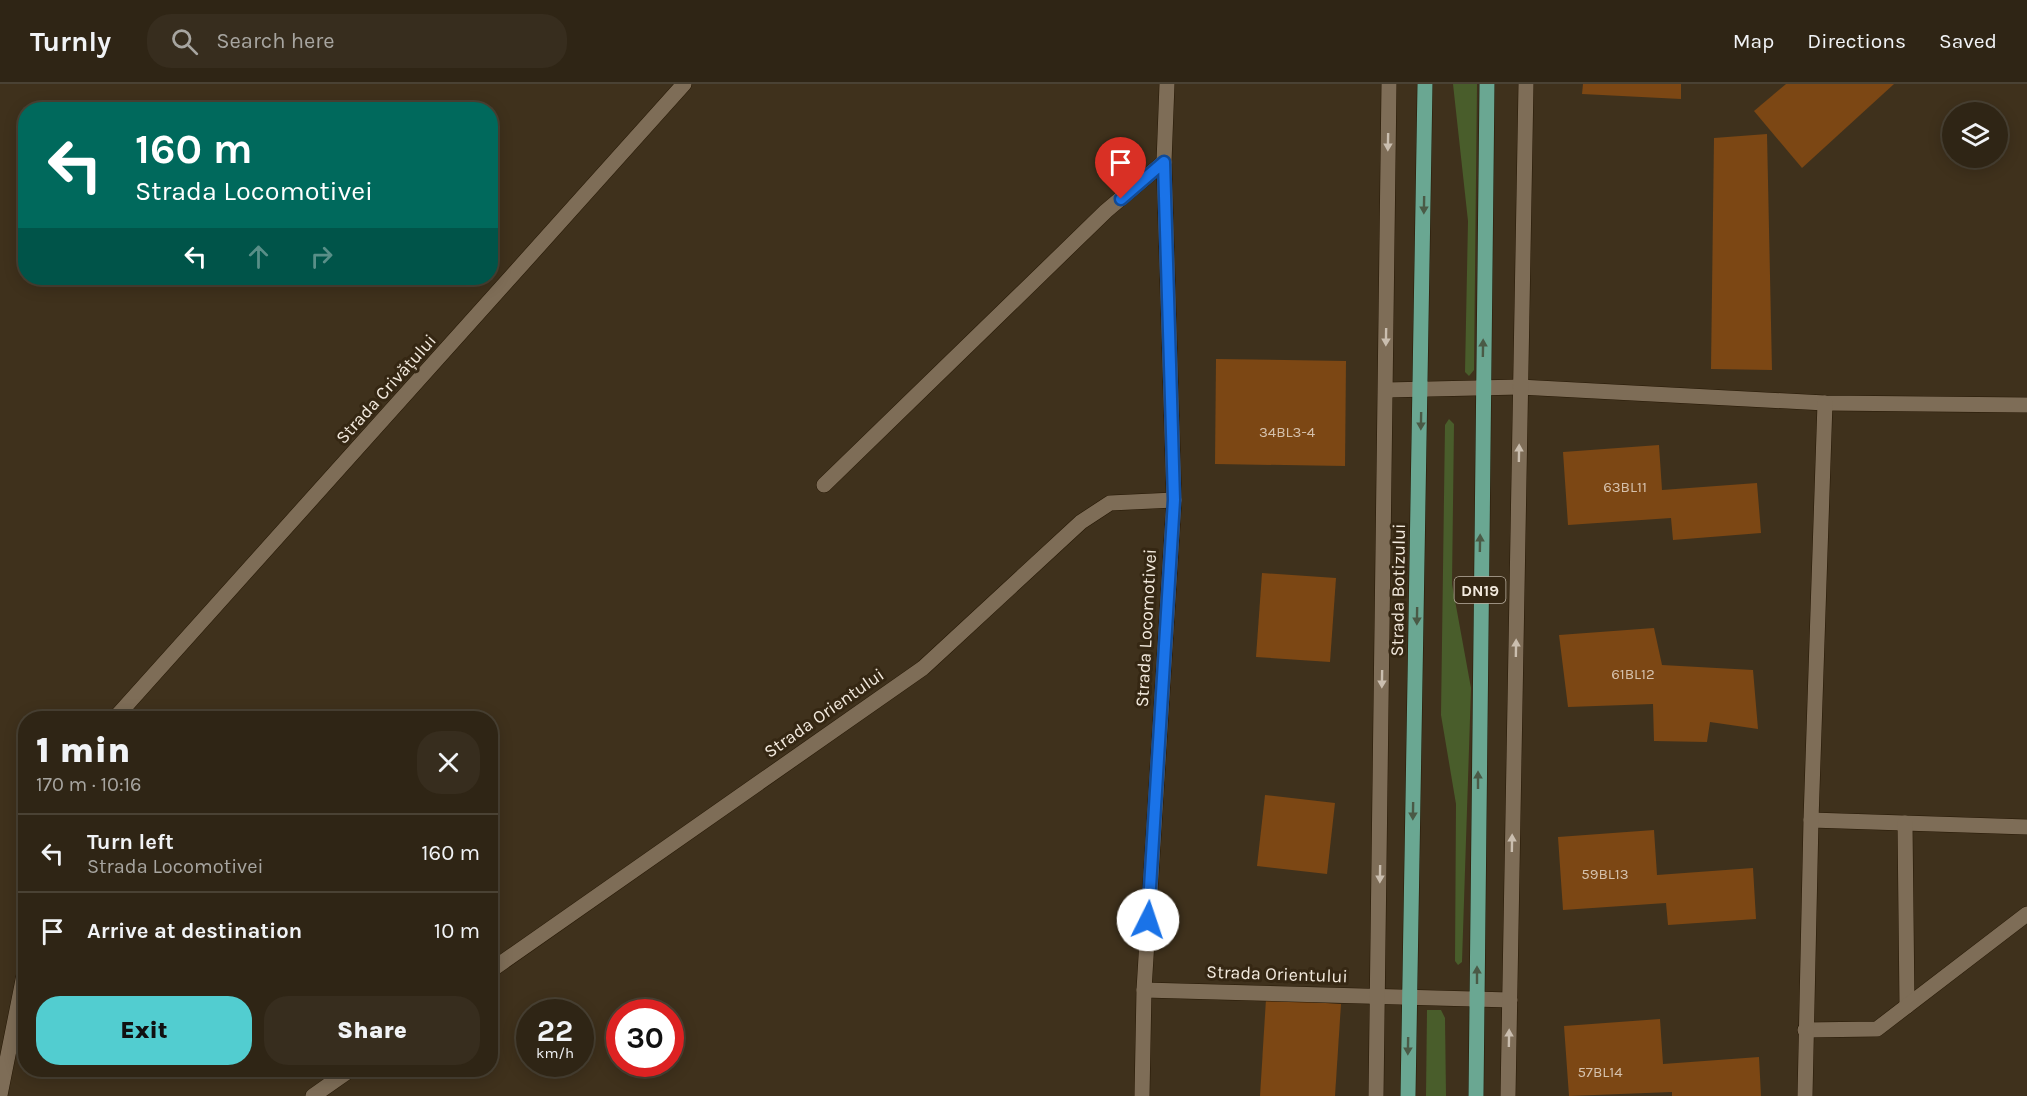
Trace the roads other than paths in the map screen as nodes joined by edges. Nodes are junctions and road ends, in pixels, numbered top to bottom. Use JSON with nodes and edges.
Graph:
{"nodes":[{"id":1,"x":684,"y":84,"type":"edge"},
{"id":2,"x":1167,"y":84,"type":"edge"},
{"id":3,"x":1389,"y":84,"type":"edge"},
{"id":4,"x":1425,"y":84,"type":"edge"},
{"id":5,"x":1487,"y":84,"type":"edge"},
{"id":6,"x":1526,"y":84,"type":"edge"},
{"id":7,"x":1164,"y":162,"type":"junction"},
{"id":8,"x":1483,"y":386,"type":"junction"},
{"id":9,"x":1521,"y":387,"type":"junction"},
{"id":10,"x":1421,"y":389,"type":"junction"},
{"id":11,"x":1386,"y":390,"type":"junction"},
{"id":12,"x":1825,"y":403,"type":"junction"},
{"id":13,"x":2027,"y":405,"type":"edge"},
{"id":14,"x":824,"y":485,"type":"dead end"},
{"id":15,"x":1174,"y":500,"type":"junction"},
{"id":16,"x":122,"y":711,"type":"edge"},
{"id":17,"x":1811,"y":820,"type":"junction"},
{"id":18,"x":1905,"y":823,"type":"junction"},
{"id":19,"x":2027,"y":826,"type":"edge"},
{"id":20,"x":2027,"y":914,"type":"edge"},
{"id":21,"x":498,"y":965,"type":"edge"},
{"id":22,"x":1144,"y":990,"type":"junction"},
{"id":23,"x":1409,"y":996,"type":"junction"},
{"id":24,"x":1379,"y":997,"type":"junction"},
{"id":25,"x":1477,"y":999,"type":"junction"},
{"id":26,"x":1510,"y":1000,"type":"junction"},
{"id":27,"x":18,"y":1005,"type":"edge"},
{"id":28,"x":1907,"y":1006,"type":"junction"},
{"id":29,"x":1805,"y":1030,"type":"junction"},
{"id":30,"x":340,"y":1077,"type":"edge"},
{"id":31,"x":0,"y":1095,"type":"edge"},
{"id":32,"x":313,"y":1096,"type":"edge"},
{"id":33,"x":1142,"y":1096,"type":"edge"},
{"id":34,"x":1376,"y":1096,"type":"edge"},
{"id":35,"x":1408,"y":1096,"type":"edge"},
{"id":36,"x":1476,"y":1096,"type":"edge"},
{"id":37,"x":1508,"y":1096,"type":"edge"},
{"id":38,"x":1805,"y":1096,"type":"edge"}],
"edges":[{"from":1,"to":16,"type":"street","name":"Strada Crivățului"},
{"from":2,"to":7,"type":"street","name":"Strada Locomotivei"},
{"from":3,"to":11,"type":"street","one_way":true},
{"from":4,"to":10,"type":"main road","name":"Strada Botizului","one_way":true},
{"from":8,"to":5,"type":"main road","number":"DN19","one_way":true},
{"from":6,"to":9,"type":"street"},
{"from":7,"to":14,"type":"street"},
{"from":7,"to":15,"type":"street","name":"Strada Locomotivei"},
{"from":8,"to":9,"type":"street"},
{"from":8,"to":10,"type":"street"},
{"from":25,"to":8,"type":"main road","number":"DN19","one_way":true},
{"from":9,"to":12,"type":"street"},
{"from":26,"to":9,"type":"street","one_way":true},
{"from":10,"to":11,"type":"street"},
{"from":10,"to":23,"type":"main road","name":"Strada Botizului","one_way":true},
{"from":11,"to":24,"type":"street","one_way":true},
{"from":12,"to":13,"type":"street"},
{"from":12,"to":17,"type":"street"},
{"from":15,"to":21,"type":"street","name":"Strada Orientului"},
{"from":15,"to":22,"type":"street","name":"Strada Locomotivei"},
{"from":17,"to":18,"type":"street"},
{"from":17,"to":29,"type":"street"},
{"from":18,"to":19,"type":"street"},
{"from":18,"to":28,"type":"street"},
{"from":20,"to":28,"type":"street"},
{"from":22,"to":24,"type":"street","name":"Strada Orientului"},
{"from":22,"to":33,"type":"street","name":"Strada Locomotivei"},
{"from":23,"to":24,"type":"street","name":"Strada Orientului"},
{"from":23,"to":25,"type":"street","name":"Strada Orientului"},
{"from":23,"to":35,"type":"main road","name":"Strada Botizului","one_way":true},
{"from":24,"to":34,"type":"street"},
{"from":25,"to":26,"type":"street","name":"Strada Orientului"},
{"from":25,"to":36,"type":"main road","number":"DN19"},
{"from":37,"to":26,"type":"street","one_way":true},
{"from":27,"to":31,"type":"street"},
{"from":28,"to":29,"type":"street"},
{"from":29,"to":38,"type":"street"},
{"from":30,"to":32,"type":"street"}]}
